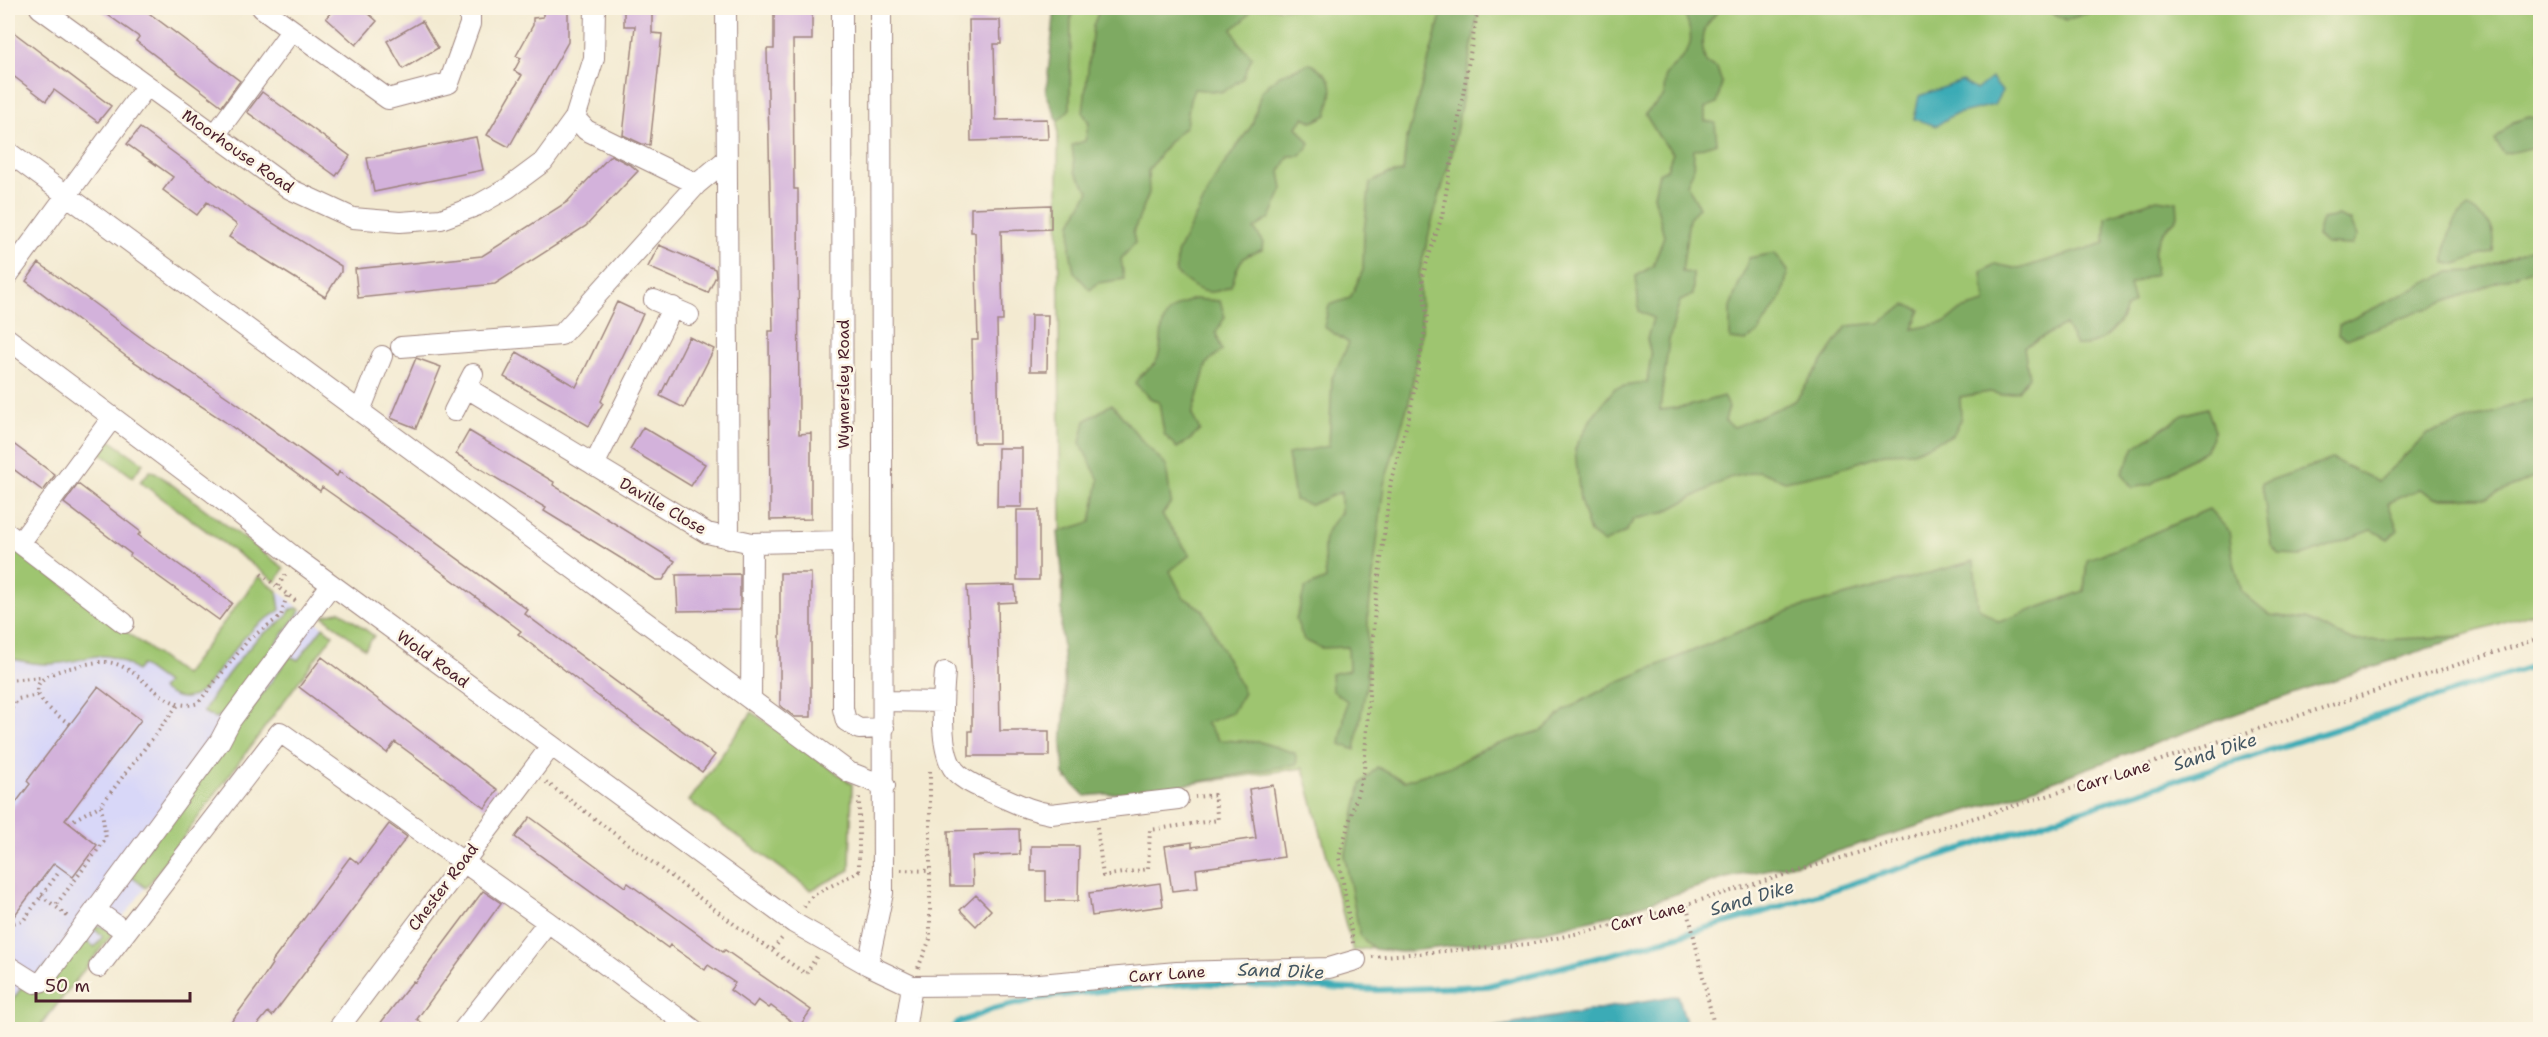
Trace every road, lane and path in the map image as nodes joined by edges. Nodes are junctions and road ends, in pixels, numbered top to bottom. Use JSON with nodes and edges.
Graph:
{"nodes":[{"id":1,"x":40,"y":8,"type":"edge"},
{"id":2,"x":262,"y":8,"type":"edge"},
{"id":3,"x":470,"y":8,"type":"edge"},
{"id":4,"x":595,"y":8,"type":"edge"},
{"id":5,"x":726,"y":8,"type":"edge"},
{"id":6,"x":842,"y":8,"type":"edge"},
{"id":7,"x":881,"y":8,"type":"edge"},
{"id":8,"x":1478,"y":8,"type":"edge"},
{"id":9,"x":292,"y":30,"type":"junction"},
{"id":10,"x":146,"y":87,"type":"junction"},
{"id":11,"x":575,"y":118,"type":"junction"},
{"id":12,"x":215,"y":135,"type":"junction"},
{"id":13,"x":8,"y":152,"type":"edge"},
{"id":14,"x":727,"y":159,"type":"junction"},
{"id":15,"x":697,"y":184,"type":"junction"},
{"id":16,"x":65,"y":195,"type":"junction"},
{"id":17,"x":8,"y":275,"type":"edge"},
{"id":18,"x":654,"y":300,"type":"dead end"},
{"id":19,"x":8,"y":339,"type":"edge"},
{"id":20,"x":401,"y":347,"type":"dead end"},
{"id":21,"x":382,"y":356,"type":"dead end"},
{"id":22,"x":360,"y":411,"type":"junction"},
{"id":23,"x":454,"y":411,"type":"dead end"},
{"id":24,"x":112,"y":418,"type":"junction"},
{"id":25,"x":594,"y":465,"type":"junction"},
{"id":26,"x":14,"y":539,"type":"edge"},
{"id":27,"x":729,"y":539,"type":"junction"},
{"id":28,"x":843,"y":542,"type":"junction"},
{"id":29,"x":752,"y":543,"type":"junction"},
{"id":30,"x":288,"y":572,"type":"dead end"},
{"id":31,"x":261,"y":574,"type":"dead end"},
{"id":32,"x":331,"y":585,"type":"junction"},
{"id":33,"x":278,"y":586,"type":"junction"},
{"id":34,"x":287,"y":596,"type":"junction"},
{"id":35,"x":300,"y":604,"type":"dead end"},
{"id":36,"x":124,"y":622,"type":"dead end"},
{"id":37,"x":2541,"y":638,"type":"edge"},
{"id":38,"x":945,"y":672,"type":"dead end"},
{"id":39,"x":43,"y":677,"type":"junction"},
{"id":40,"x":8,"y":680,"type":"edge"},
{"id":41,"x":38,"y":695,"type":"junction"},
{"id":42,"x":751,"y":700,"type":"junction"},
{"id":43,"x":884,"y":701,"type":"junction"},
{"id":44,"x":943,"y":702,"type":"junction"},
{"id":45,"x":178,"y":705,"type":"junction"},
{"id":46,"x":8,"y":713,"type":"edge"},
{"id":47,"x":70,"y":724,"type":"dead end"},
{"id":48,"x":884,"y":728,"type":"junction"},
{"id":49,"x":551,"y":746,"type":"junction"},
{"id":50,"x":930,"y":767,"type":"dead end"},
{"id":51,"x":533,"y":769,"type":"junction"},
{"id":52,"x":859,"y":777,"type":"junction"},
{"id":53,"x":885,"y":786,"type":"junction"},
{"id":54,"x":8,"y":799,"type":"edge"},
{"id":55,"x":1178,"y":799,"type":"joint"},
{"id":56,"x":14,"y":804,"type":"dead end"},
{"id":57,"x":101,"y":805,"type":"junction"},
{"id":58,"x":1094,"y":809,"type":"junction"},
{"id":59,"x":1156,"y":817,"type":"junction"},
{"id":60,"x":70,"y":824,"type":"dead end"},
{"id":61,"x":463,"y":861,"type":"junction"},
{"id":62,"x":897,"y":870,"type":"dead end"},
{"id":63,"x":859,"y":871,"type":"junction"},
{"id":64,"x":865,"y":871,"type":"dead end"},
{"id":65,"x":930,"y":871,"type":"junction"},
{"id":66,"x":59,"y":872,"type":"dead end"},
{"id":67,"x":41,"y":896,"type":"junction"},
{"id":68,"x":55,"y":906,"type":"junction"},
{"id":69,"x":1688,"y":906,"type":"junction"},
{"id":70,"x":95,"y":910,"type":"junction"},
{"id":71,"x":802,"y":910,"type":"dead end"},
{"id":72,"x":74,"y":922,"type":"dead end"},
{"id":73,"x":548,"y":922,"type":"junction"},
{"id":74,"x":8,"y":924,"type":"edge"},
{"id":75,"x":116,"y":925,"type":"dead end"},
{"id":76,"x":783,"y":936,"type":"dead end"},
{"id":77,"x":826,"y":941,"type":"junction"},
{"id":78,"x":773,"y":949,"type":"junction"},
{"id":79,"x":1356,"y":960,"type":"junction"},
{"id":80,"x":868,"y":965,"type":"junction"},
{"id":81,"x":8,"y":966,"type":"edge"},
{"id":82,"x":99,"y":966,"type":"dead end"},
{"id":83,"x":912,"y":986,"type":"junction"},
{"id":84,"x":337,"y":1029,"type":"edge"},
{"id":85,"x":464,"y":1029,"type":"edge"},
{"id":86,"x":694,"y":1029,"type":"edge"},
{"id":87,"x":905,"y":1029,"type":"edge"},
{"id":88,"x":1715,"y":1029,"type":"edge"}],
"edges":[{"from":1,"to":10,"type":"street","name":"Moorhouse Road"},
{"from":2,"to":9,"type":"street"},
{"from":3,"to":9,"type":"street"},
{"from":4,"to":11,"type":"street","name":"Moorhouse Road"},
{"from":5,"to":14,"type":"street"},
{"from":6,"to":28,"type":"street","name":"Wymersley Road"},
{"from":7,"to":43,"type":"street"},
{"from":8,"to":79,"type":"path"},
{"from":9,"to":12,"type":"street"},
{"from":10,"to":12,"type":"street","name":"Moorhouse Road"},
{"from":10,"to":16,"type":"street"},
{"from":11,"to":12,"type":"street","name":"Moorhouse Road"},
{"from":11,"to":15,"type":"street"},
{"from":13,"to":16,"type":"street"},
{"from":14,"to":15,"type":"street"},
{"from":14,"to":27,"type":"street"},
{"from":15,"to":20,"type":"street"},
{"from":16,"to":17,"type":"street"},
{"from":16,"to":22,"type":"street"},
{"from":18,"to":25,"type":"street"},
{"from":19,"to":24,"type":"street","name":"Wold Road"},
{"from":21,"to":22,"type":"street"},
{"from":22,"to":42,"type":"street"},
{"from":23,"to":25,"type":"street","name":"Daville Close"},
{"from":24,"to":26,"type":"street"},
{"from":24,"to":32,"type":"street","name":"Wold Road"},
{"from":25,"to":27,"type":"street","name":"Daville Close"},
{"from":26,"to":36,"type":"street"},
{"from":27,"to":29,"type":"street","name":"Daville Close"},
{"from":28,"to":29,"type":"street","name":"Daville Close"},
{"from":28,"to":48,"type":"street","name":"Wymersley Road"},
{"from":29,"to":42,"type":"street"},
{"from":30,"to":33,"type":"path"},
{"from":31,"to":33,"type":"path"},
{"from":32,"to":49,"type":"street","name":"Wold Road"},
{"from":32,"to":70,"type":"street"},
{"from":33,"to":34,"type":"path"},
{"from":34,"to":35,"type":"path"},
{"from":34,"to":45,"type":"path"},
{"from":37,"to":69,"type":"path","name":"Carr Lane"},
{"from":38,"to":44,"type":"street"},
{"from":39,"to":40,"type":"path"},
{"from":39,"to":41,"type":"path"},
{"from":39,"to":45,"type":"path"},
{"from":41,"to":46,"type":"path"},
{"from":41,"to":47,"type":"path"},
{"from":42,"to":52,"type":"street"},
{"from":43,"to":44,"type":"street"},
{"from":43,"to":48,"type":"street"},
{"from":44,"to":58,"type":"street"},
{"from":45,"to":57,"type":"path"},
{"from":48,"to":53,"type":"street"},
{"from":49,"to":51,"type":"street","name":"Chester Road"},
{"from":49,"to":77,"type":"street","name":"Wold Road"},
{"from":50,"to":65,"type":"path"},
{"from":51,"to":61,"type":"street","name":"Chester Road"},
{"from":51,"to":78,"type":"path"},
{"from":52,"to":53,"type":"street"},
{"from":52,"to":63,"type":"path"},
{"from":53,"to":80,"type":"street"},
{"from":54,"to":56,"type":"path"},
{"from":55,"to":59,"type":"street"},
{"from":55,"to":59,"type":"path"},
{"from":57,"to":60,"type":"path"},
{"from":57,"to":68,"type":"path"},
{"from":58,"to":59,"type":"street"},
{"from":58,"to":59,"type":"path"},
{"from":61,"to":73,"type":"street"},
{"from":61,"to":82,"type":"street"},
{"from":61,"to":84,"type":"street","name":"Chester Road"},
{"from":62,"to":65,"type":"path"},
{"from":63,"to":64,"type":"path"},
{"from":63,"to":71,"type":"path"},
{"from":65,"to":83,"type":"path"},
{"from":66,"to":67,"type":"path"},
{"from":67,"to":68,"type":"path"},
{"from":67,"to":74,"type":"path"},
{"from":68,"to":72,"type":"path"},
{"from":69,"to":79,"type":"path","name":"Carr Lane"},
{"from":69,"to":88,"type":"path"},
{"from":70,"to":75,"type":"street"},
{"from":70,"to":81,"type":"street"},
{"from":73,"to":85,"type":"street"},
{"from":73,"to":86,"type":"street"},
{"from":76,"to":78,"type":"path"},
{"from":77,"to":78,"type":"path"},
{"from":77,"to":80,"type":"street","name":"Wold Road"},
{"from":79,"to":83,"type":"street","name":"Carr Lane"},
{"from":80,"to":83,"type":"street","name":"Carr Lane"},
{"from":83,"to":87,"type":"street"}]}
